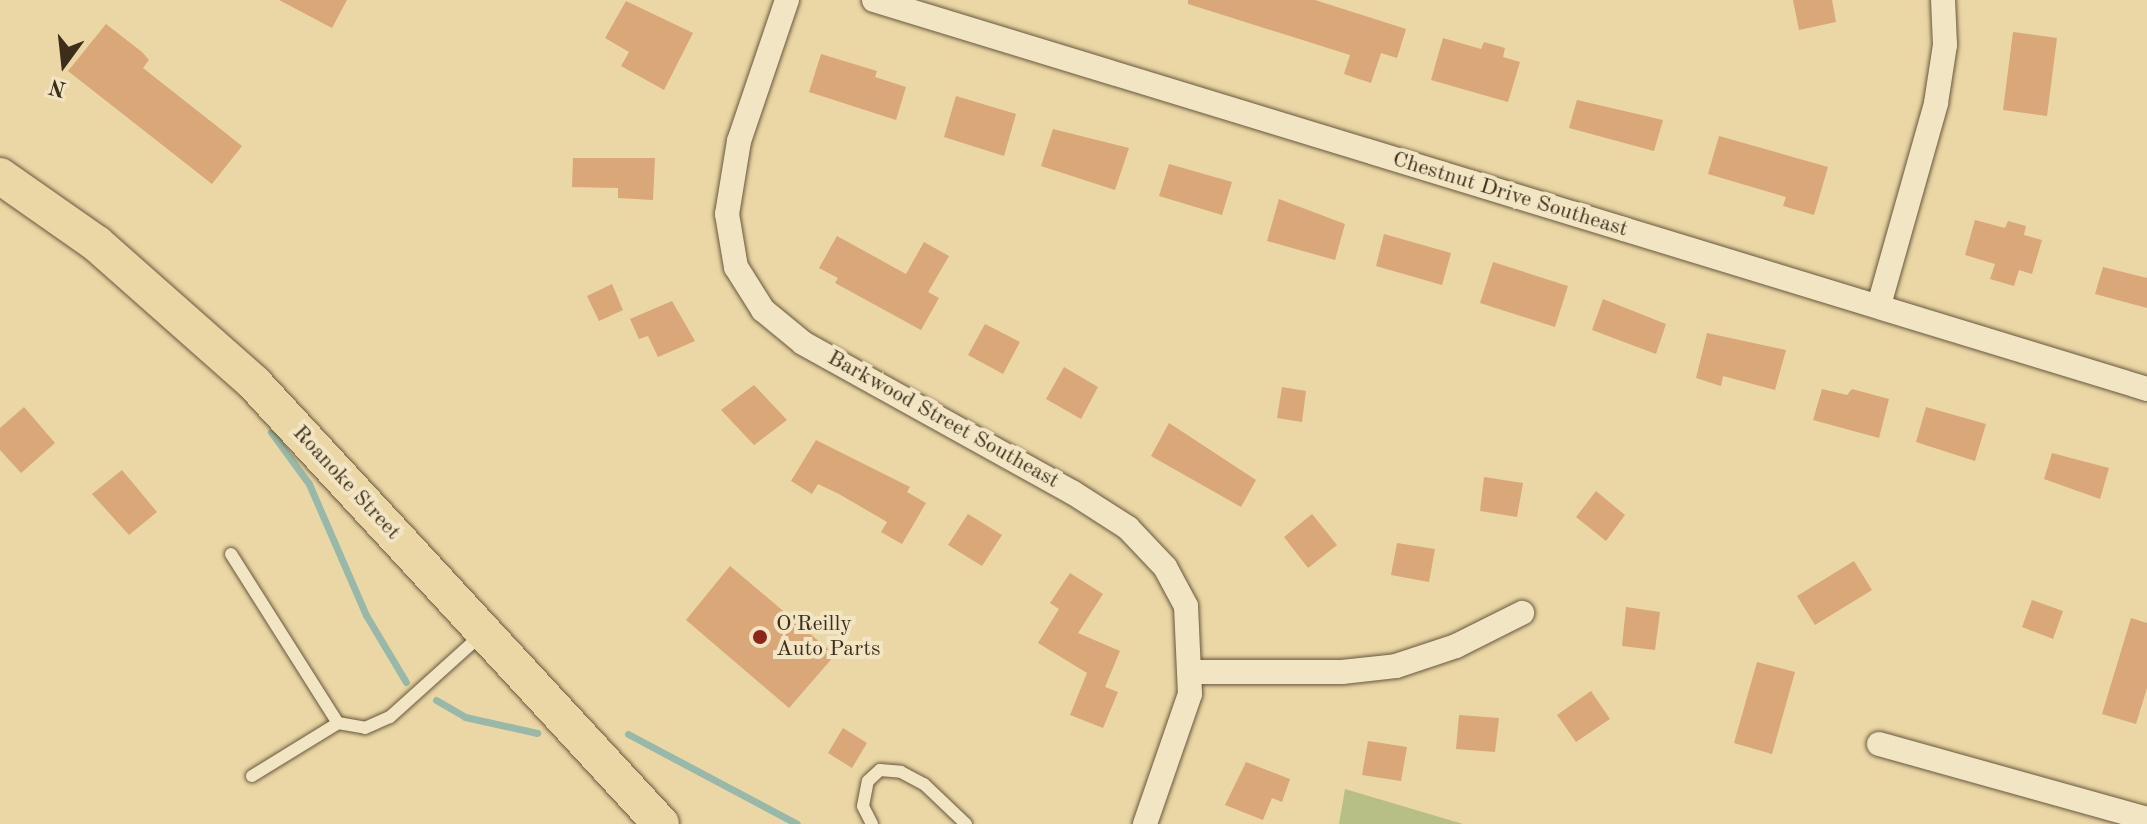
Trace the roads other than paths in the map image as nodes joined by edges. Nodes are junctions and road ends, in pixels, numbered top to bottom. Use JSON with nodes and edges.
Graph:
{"nodes":[{"id":1,"x":787,"y":0,"type":"edge"},
{"id":2,"x":874,"y":0,"type":"edge"},
{"id":3,"x":1943,"y":0,"type":"edge"},
{"id":4,"x":0,"y":176,"type":"edge"},
{"id":5,"x":1879,"y":305,"type":"junction"},
{"id":6,"x":2147,"y":389,"type":"edge"},
{"id":7,"x":231,"y":554,"type":"dead end"},
{"id":8,"x":1522,"y":613,"type":"dead end"},
{"id":9,"x":483,"y":634,"type":"junction"},
{"id":10,"x":1191,"y":672,"type":"junction"},
{"id":11,"x":338,"y":723,"type":"junction"},
{"id":12,"x":1879,"y":744,"type":"dead end"},
{"id":13,"x":252,"y":776,"type":"dead end"},
{"id":14,"x":2147,"y":819,"type":"edge"},
{"id":15,"x":661,"y":824,"type":"edge"},
{"id":16,"x":872,"y":824,"type":"edge"},
{"id":17,"x":966,"y":824,"type":"edge"},
{"id":18,"x":1145,"y":824,"type":"edge"}],
"edges":[{"from":1,"to":10,"type":"street","name":"Barkwood Street Southeast"},
{"from":2,"to":5,"type":"street","name":"Chestnut Drive Southeast"},
{"from":3,"to":5,"type":"street"},
{"from":4,"to":9,"type":"main road","name":"Roanoke Street"},
{"from":5,"to":6,"type":"street","name":"Chestnut Drive Southeast"},
{"from":7,"to":11,"type":"lane"},
{"from":8,"to":10,"type":"street"},
{"from":9,"to":11,"type":"lane"},
{"from":9,"to":15,"type":"main road","name":"Roanoke Street"},
{"from":10,"to":18,"type":"street","name":"Barkwood Street Southeast"},
{"from":11,"to":13,"type":"lane"},
{"from":12,"to":14,"type":"street"},
{"from":16,"to":17,"type":"lane"}]}
